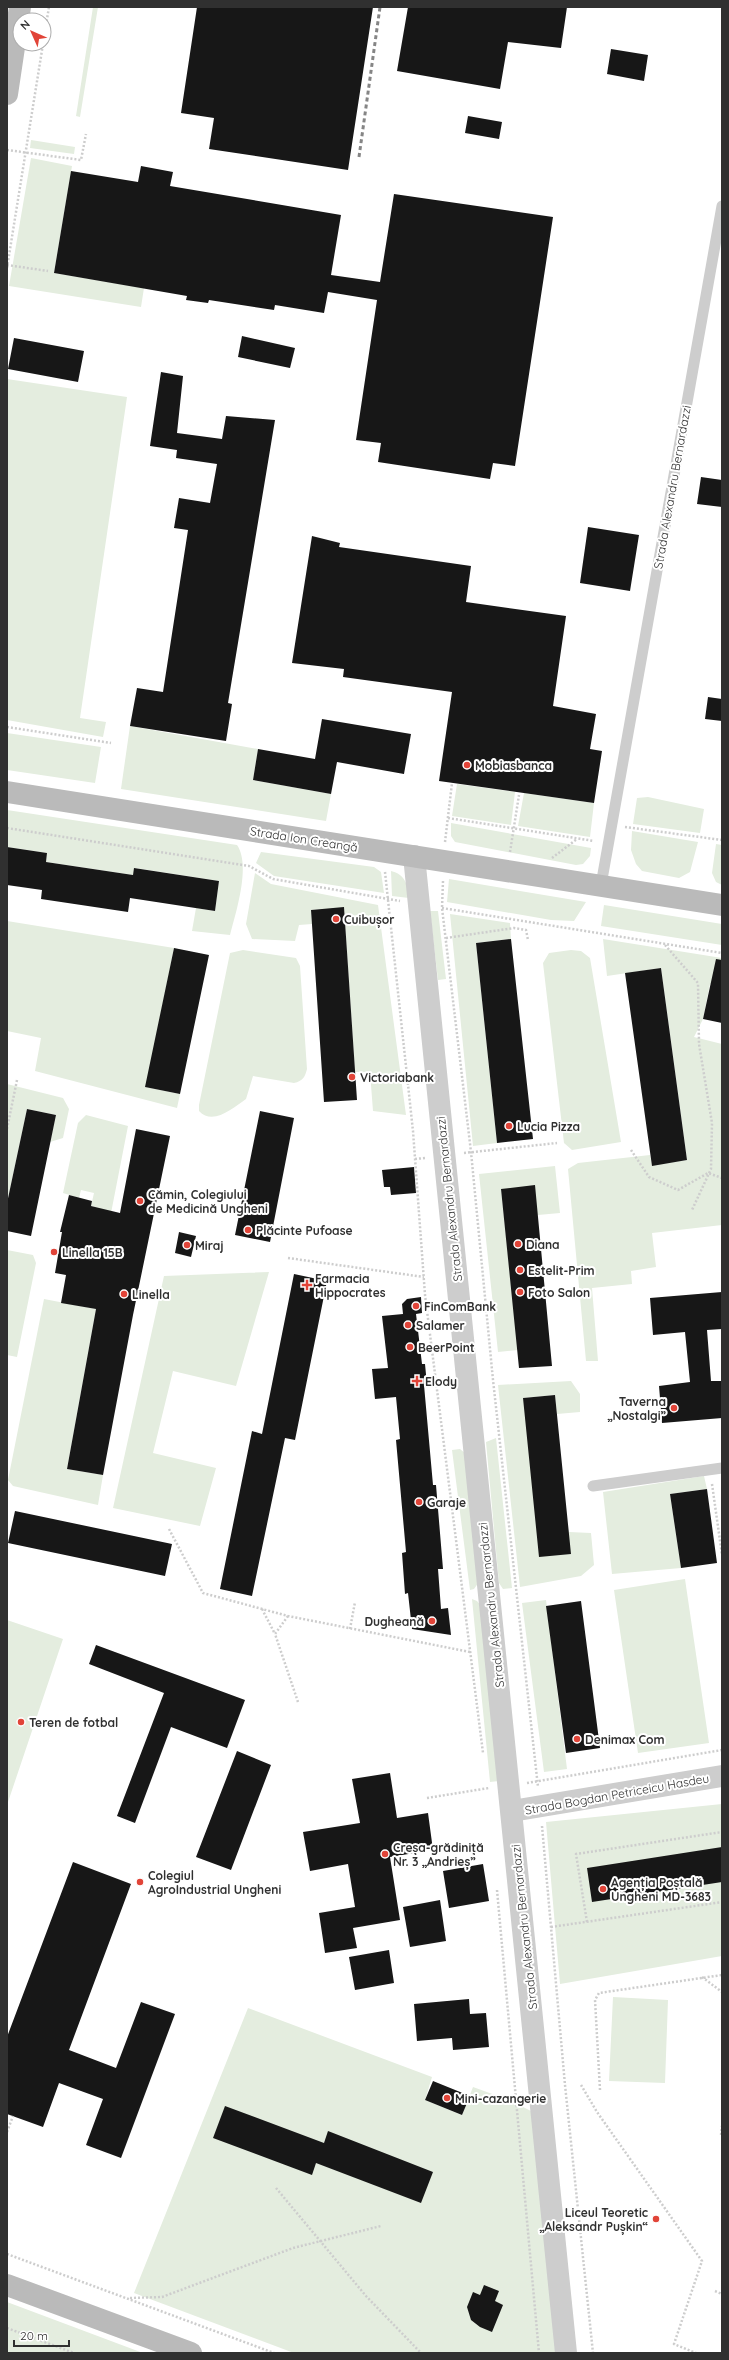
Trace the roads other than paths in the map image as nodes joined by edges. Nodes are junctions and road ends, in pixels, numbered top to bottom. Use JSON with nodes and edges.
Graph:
{"nodes":[{"id":1,"x":20,"y":7,"type":"edge"},
{"id":2,"x":7,"y":94,"type":"edge"},
{"id":3,"x":722,"y":206,"type":"edge"},
{"id":4,"x":7,"y":792,"type":"edge"},
{"id":5,"x":414,"y":856,"type":"junction"},
{"id":6,"x":602,"y":885,"type":"junction"},
{"id":7,"x":722,"y":905,"type":"edge"},
{"id":8,"x":722,"y":1468,"type":"edge"},
{"id":9,"x":593,"y":1486,"type":"dead end"},
{"id":10,"x":722,"y":1776,"type":"edge"},
{"id":11,"x":512,"y":1811,"type":"junction"},
{"id":12,"x":7,"y":2285,"type":"edge"},
{"id":13,"x":191,"y":2353,"type":"edge"},
{"id":14,"x":566,"y":2353,"type":"edge"}],
"edges":[{"from":1,"to":2,"type":"street"},
{"from":3,"to":6,"type":"lane","name":"Strada Alexandru Bernardazzi"},
{"from":4,"to":5,"type":"street","name":"Strada Ion Creangă"},
{"from":5,"to":6,"type":"street","name":"Strada Ion Creangă"},
{"from":5,"to":11,"type":"street","name":"Strada Alexandru Bernardazzi"},
{"from":6,"to":7,"type":"street","name":"Strada Ion Creangă"},
{"from":8,"to":9,"type":"lane"},
{"from":10,"to":11,"type":"street","name":"Strada Bogdan Petriceicu Hasdeu"},
{"from":11,"to":14,"type":"street","name":"Strada Alexandru Bernardazzi"},
{"from":12,"to":13,"type":"street"}]}
